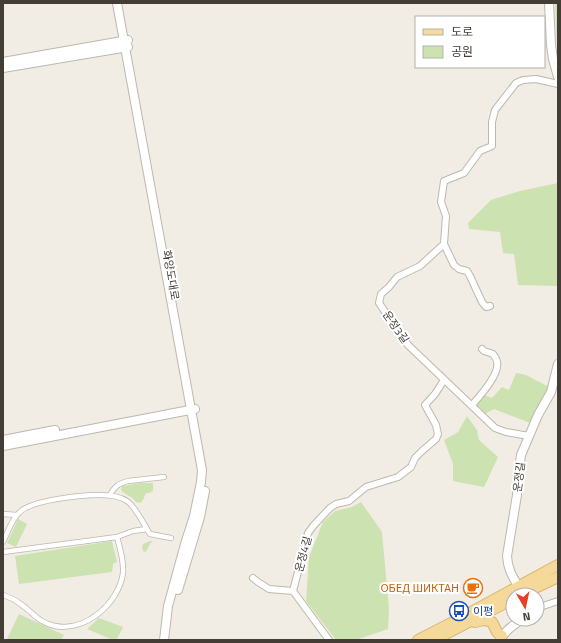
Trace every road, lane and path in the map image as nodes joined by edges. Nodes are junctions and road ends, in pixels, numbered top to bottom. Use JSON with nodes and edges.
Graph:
{"nodes":[{"id":1,"x":117,"y":3,"type":"edge"},
{"id":2,"x":122,"y":3,"type":"edge"},
{"id":3,"x":549,"y":3,"type":"edge"},
{"id":4,"x":127,"y":44,"type":"junction"},
{"id":5,"x":3,"y":62,"type":"edge"},
{"id":6,"x":3,"y":68,"type":"edge"},
{"id":7,"x":558,"y":77,"type":"edge"},
{"id":8,"x":558,"y":84,"type":"edge"},
{"id":9,"x":444,"y":244,"type":"junction"},
{"id":10,"x":490,"y":306,"type":"dead end"},
{"id":11,"x":482,"y":348,"type":"dead end"},
{"id":12,"x":558,"y":364,"type":"edge"},
{"id":13,"x":444,"y":380,"type":"junction"},
{"id":14,"x":472,"y":405,"type":"junction"},
{"id":15,"x":192,"y":407,"type":"junction"},
{"id":16,"x":529,"y":436,"type":"junction"},
{"id":17,"x":3,"y":440,"type":"edge"},
{"id":18,"x":3,"y":446,"type":"edge"},
{"id":19,"x":164,"y":477,"type":"dead end"},
{"id":20,"x":110,"y":496,"type":"junction"},
{"id":21,"x":3,"y":514,"type":"edge"},
{"id":22,"x":17,"y":515,"type":"junction"},
{"id":23,"x":147,"y":529,"type":"junction"},
{"id":24,"x":117,"y":537,"type":"junction"},
{"id":25,"x":172,"y":538,"type":"dead end"},
{"id":26,"x":3,"y":542,"type":"edge"},
{"id":27,"x":188,"y":545,"type":"junction"},
{"id":28,"x":3,"y":552,"type":"edge"},
{"id":29,"x":558,"y":565,"type":"edge"},
{"id":30,"x":558,"y":577,"type":"edge"},
{"id":31,"x":253,"y":578,"type":"dead end"},
{"id":32,"x":518,"y":587,"type":"edge"},
{"id":33,"x":529,"y":587,"type":"edge"},
{"id":34,"x":535,"y":587,"type":"edge"},
{"id":35,"x":293,"y":591,"type":"junction"},
{"id":36,"x":3,"y":595,"type":"edge"},
{"id":37,"x":505,"y":597,"type":"edge"},
{"id":38,"x":558,"y":600,"type":"edge"},
{"id":39,"x":505,"y":603,"type":"edge"},
{"id":40,"x":545,"y":605,"type":"edge"},
{"id":41,"x":469,"y":622,"type":"junction"},
{"id":42,"x":513,"y":627,"type":"edge"},
{"id":43,"x":501,"y":638,"type":"edge"},
{"id":44,"x":164,"y":640,"type":"edge"},
{"id":45,"x":169,"y":640,"type":"edge"},
{"id":46,"x":329,"y":640,"type":"edge"},
{"id":47,"x":418,"y":640,"type":"edge"},
{"id":48,"x":434,"y":640,"type":"edge"}],
"edges":[{"from":1,"to":4,"type":"street","name":"화양도대로"},
{"from":2,"to":4,"type":"street","name":"화양도대로"},
{"from":3,"to":7,"type":"street"},
{"from":4,"to":5,"type":"street"},
{"from":4,"to":6,"type":"street"},
{"from":4,"to":15,"type":"street","name":"화양도대로"},
{"from":8,"to":9,"type":"street"},
{"from":9,"to":10,"type":"street"},
{"from":9,"to":13,"type":"street","name":"운정3길"},
{"from":11,"to":14,"type":"street"},
{"from":12,"to":16,"type":"street","name":"운정길"},
{"from":13,"to":14,"type":"street","name":"운정3길"},
{"from":13,"to":35,"type":"street","name":"운정4길"},
{"from":14,"to":16,"type":"street","name":"운정3길"},
{"from":15,"to":17,"type":"street"},
{"from":15,"to":18,"type":"street"},
{"from":15,"to":27,"type":"street","name":"화양도대로"},
{"from":16,"to":32,"type":"street","name":"운정길"},
{"from":19,"to":20,"type":"street"},
{"from":20,"to":22,"type":"street"},
{"from":20,"to":23,"type":"street"},
{"from":21,"to":22,"type":"street"},
{"from":22,"to":26,"type":"street"},
{"from":23,"to":24,"type":"street"},
{"from":23,"to":25,"type":"street"},
{"from":24,"to":28,"type":"street"},
{"from":24,"to":36,"type":"street"},
{"from":27,"to":44,"type":"street"},
{"from":27,"to":45,"type":"street"},
{"from":29,"to":33,"type":"main road"},
{"from":30,"to":34,"type":"main road"},
{"from":31,"to":35,"type":"street"},
{"from":35,"to":46,"type":"street"},
{"from":37,"to":47,"type":"main road"},
{"from":38,"to":40,"type":"street"},
{"from":39,"to":41,"type":"main road"},
{"from":41,"to":43,"type":"main road"},
{"from":41,"to":48,"type":"main road"},
{"from":42,"to":43,"type":"street"}]}
